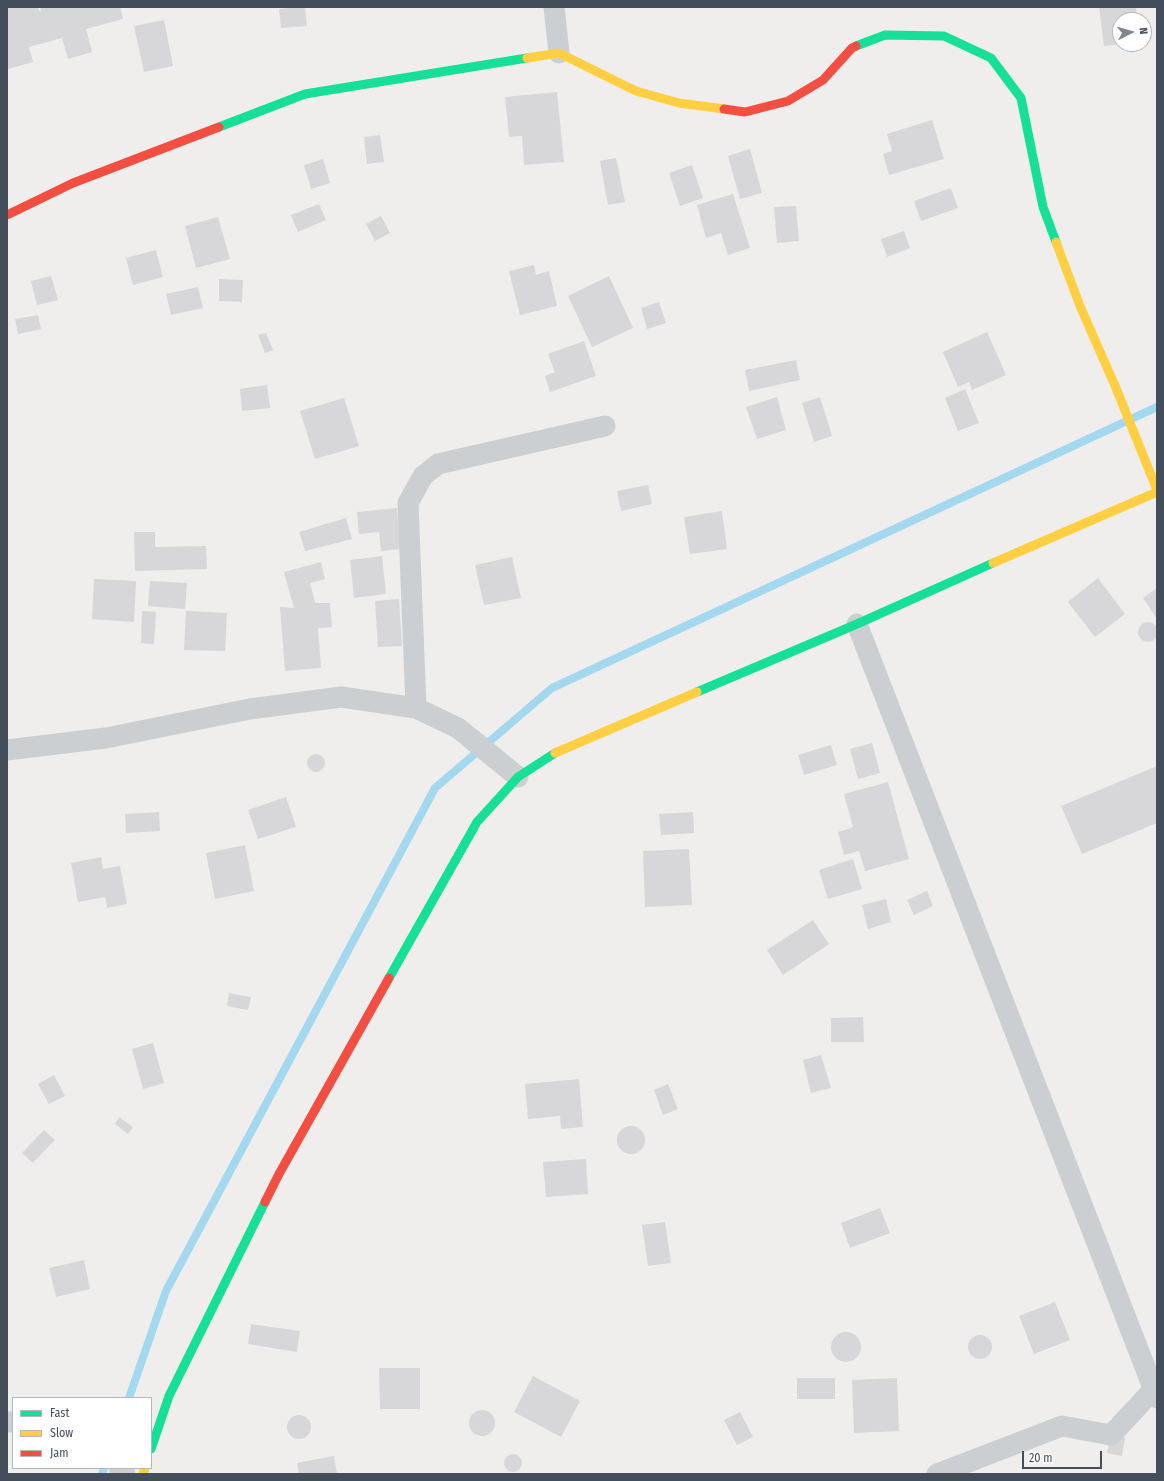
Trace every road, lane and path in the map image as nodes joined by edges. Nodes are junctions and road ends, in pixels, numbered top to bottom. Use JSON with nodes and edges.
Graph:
{"nodes":[{"id":1,"x":554,"y":7,"type":"edge"},
{"id":2,"x":559,"y":53,"type":"junction"},
{"id":3,"x":7,"y":215,"type":"edge"},
{"id":4,"x":605,"y":426,"type":"dead end"},
{"id":5,"x":1157,"y":491,"type":"edge"},
{"id":6,"x":857,"y":624,"type":"junction"},
{"id":7,"x":416,"y":708,"type":"junction"},
{"id":8,"x":7,"y":750,"type":"edge"},
{"id":9,"x":518,"y":778,"type":"junction"},
{"id":10,"x":1156,"y":1392,"type":"edge"},
{"id":11,"x":152,"y":1446,"type":"edge"},
{"id":12,"x":937,"y":1474,"type":"edge"}],
"edges":[{"from":1,"to":2,"type":"street"},
{"from":2,"to":3,"type":"street"},
{"from":2,"to":5,"type":"street"},
{"from":4,"to":7,"type":"street"},
{"from":5,"to":6,"type":"street"},
{"from":6,"to":9,"type":"street"},
{"from":6,"to":10,"type":"street"},
{"from":7,"to":8,"type":"street"},
{"from":7,"to":9,"type":"street"},
{"from":9,"to":11,"type":"street"},
{"from":10,"to":12,"type":"street"}]}
